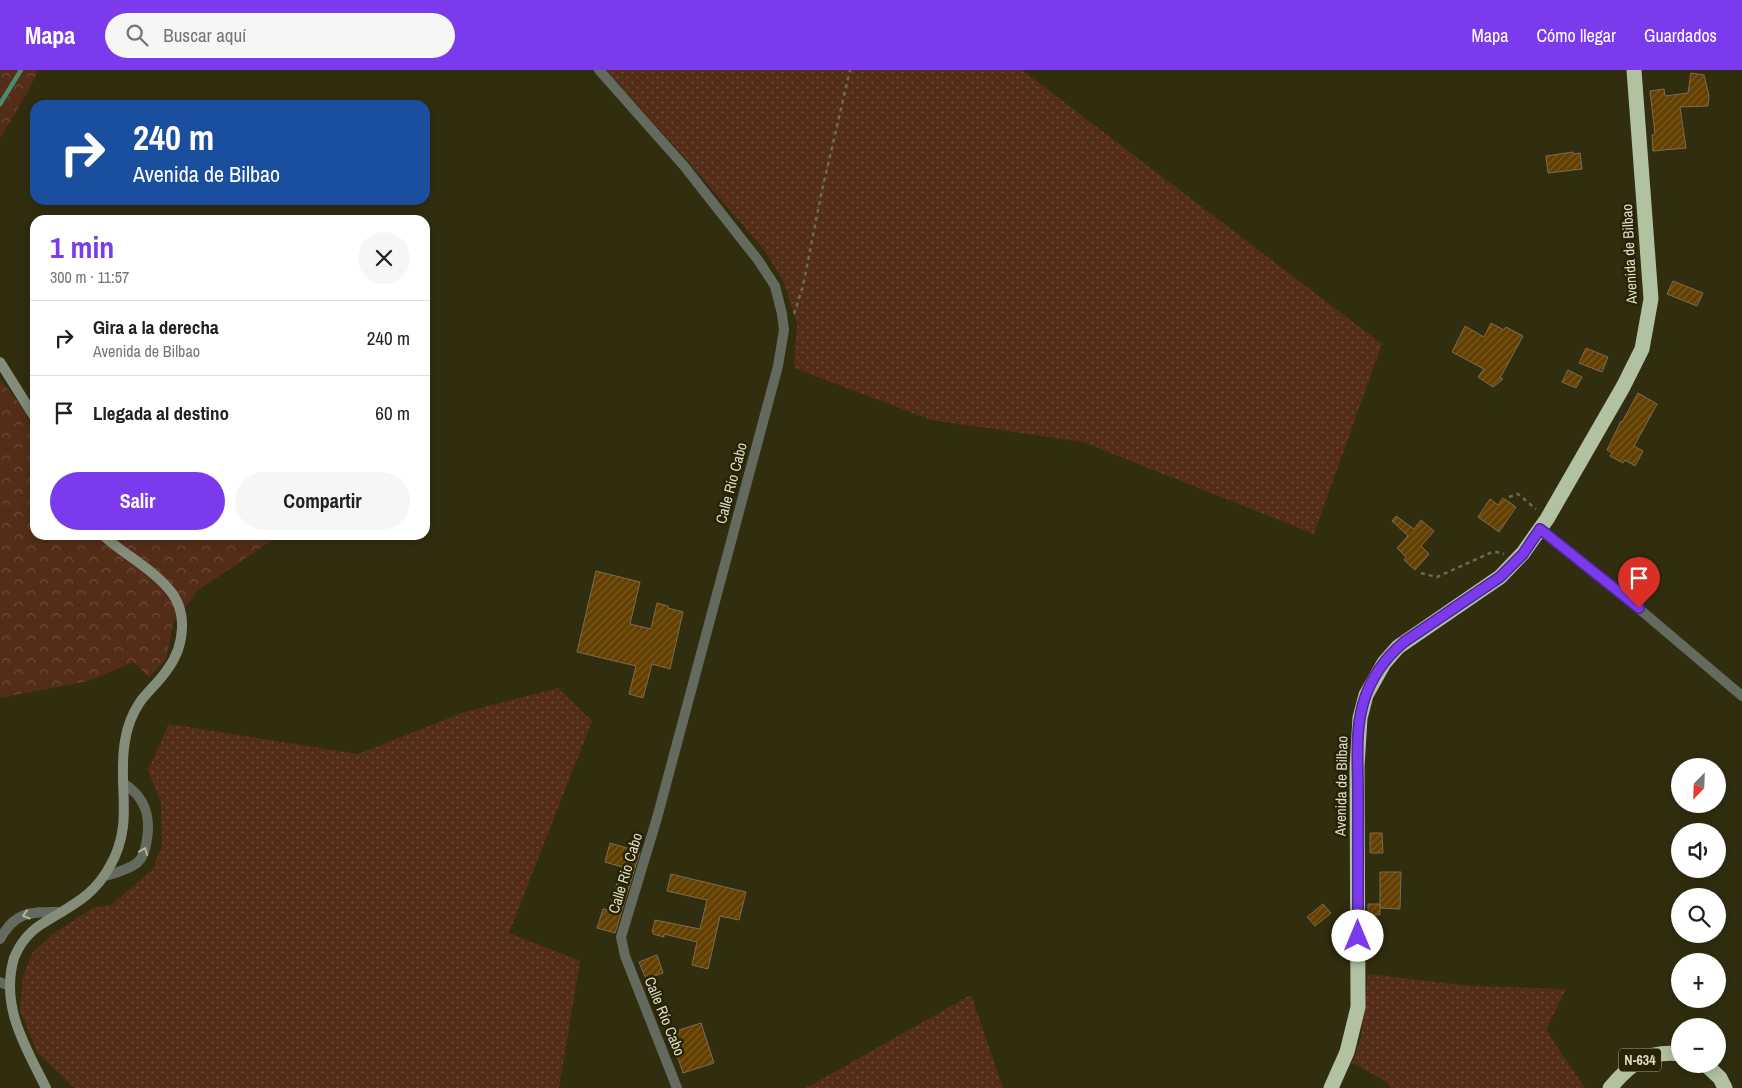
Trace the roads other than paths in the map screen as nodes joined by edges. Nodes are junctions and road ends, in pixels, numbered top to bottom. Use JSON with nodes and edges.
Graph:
{"nodes":[{"id":1,"x":599,"y":70,"type":"edge"},
{"id":2,"x":1634,"y":70,"type":"edge"},
{"id":3,"x":0,"y":362,"type":"edge"},
{"id":4,"x":30,"y":410,"type":"edge"},
{"id":5,"x":1544,"y":524,"type":"junction"},
{"id":6,"x":108,"y":540,"type":"edge"},
{"id":7,"x":1742,"y":696,"type":"edge"},
{"id":8,"x":123,"y":783,"type":"junction"},
{"id":9,"x":105,"y":876,"type":"junction"},
{"id":10,"x":62,"y":912,"type":"junction"},
{"id":11,"x":0,"y":939,"type":"edge"},
{"id":12,"x":625,"y":956,"type":"joint"},
{"id":13,"x":3,"y":984,"type":"edge"},
{"id":14,"x":1671,"y":1053,"type":"edge"},
{"id":15,"x":1715,"y":1073,"type":"edge"},
{"id":16,"x":46,"y":1088,"type":"edge"},
{"id":17,"x":677,"y":1088,"type":"edge"},
{"id":18,"x":1331,"y":1088,"type":"edge"},
{"id":19,"x":1610,"y":1088,"type":"edge"},
{"id":20,"x":1725,"y":1088,"type":"edge"}],
"edges":[{"from":1,"to":12,"type":"street","name":"Calle Rio Cabo"},
{"from":2,"to":5,"type":"highway","name":"Avenida de Bilbao"},
{"from":3,"to":4,"type":"street"},
{"from":5,"to":7,"type":"street"},
{"from":5,"to":18,"type":"highway","name":"Avenida de Bilbao"},
{"from":6,"to":8,"type":"street"},
{"from":8,"to":9,"type":"street"},
{"from":9,"to":8,"type":"street","one_way":true},
{"from":9,"to":10,"type":"street"},
{"from":10,"to":11,"type":"street","one_way":true},
{"from":10,"to":13,"type":"street"},
{"from":12,"to":17,"type":"street","name":"Calle Río Cabo"},
{"from":13,"to":16,"type":"street"},
{"from":14,"to":19,"type":"highway","number":"N-634"},
{"from":15,"to":20,"type":"highway"}]}
